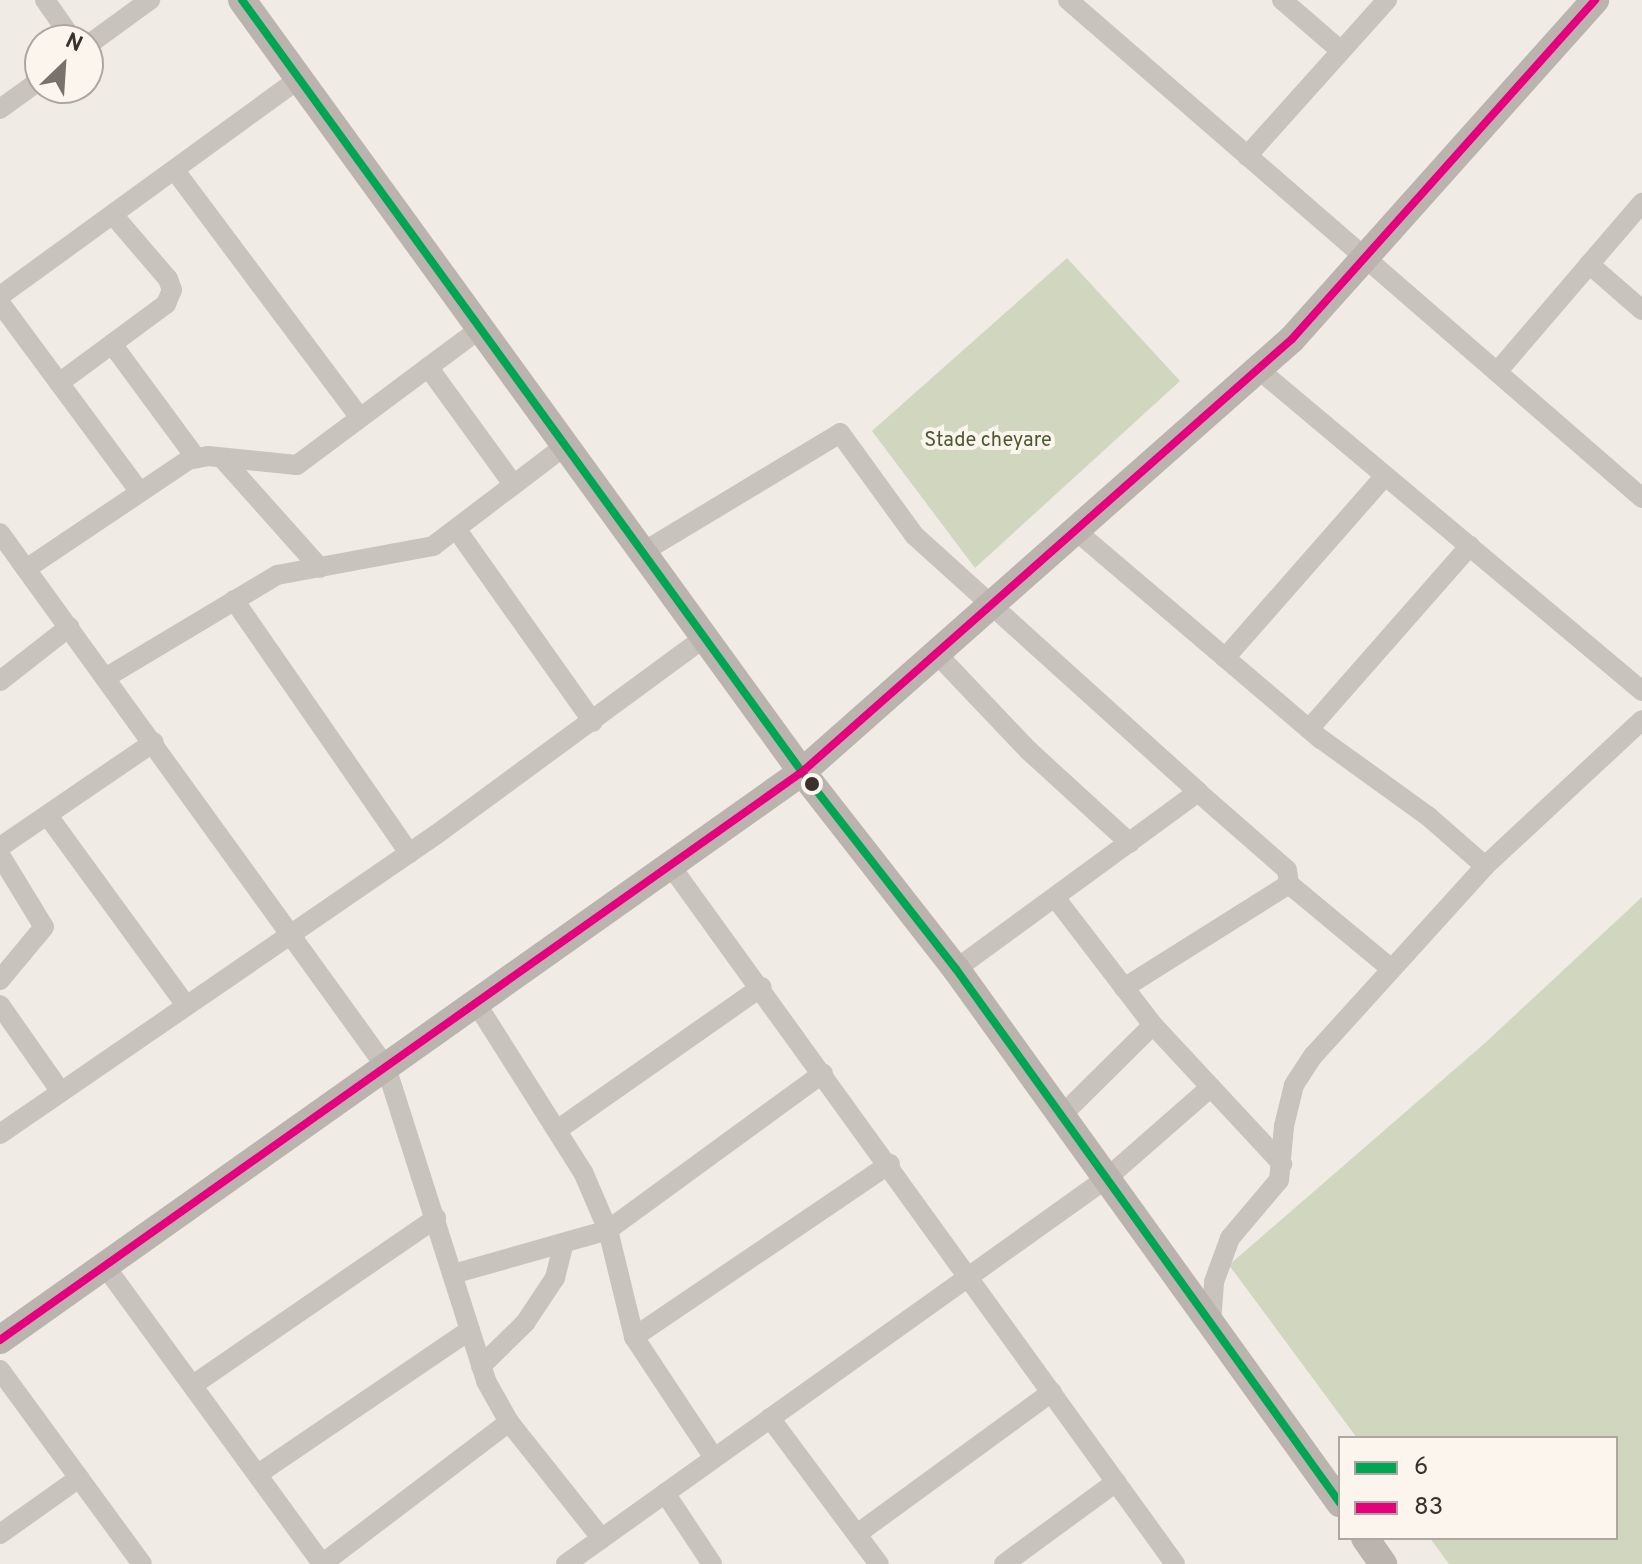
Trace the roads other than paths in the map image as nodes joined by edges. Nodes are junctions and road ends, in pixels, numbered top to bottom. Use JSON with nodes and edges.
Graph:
{"nodes":[{"id":1,"x":45,"y":0,"type":"edge"},
{"id":2,"x":150,"y":0,"type":"edge"},
{"id":3,"x":242,"y":0,"type":"edge"},
{"id":4,"x":1068,"y":0,"type":"edge"},
{"id":5,"x":1282,"y":0,"type":"edge"},
{"id":6,"x":1387,"y":0,"type":"edge"},
{"id":7,"x":1595,"y":0,"type":"edge"},
{"id":8,"x":62,"y":24,"type":"edge"},
{"id":9,"x":104,"y":33,"type":"edge"},
{"id":10,"x":1340,"y":50,"type":"junction"},
{"id":11,"x":300,"y":78,"type":"junction"},
{"id":12,"x":24,"y":92,"type":"edge"},
{"id":13,"x":0,"y":109,"type":"edge"},
{"id":14,"x":1247,"y":156,"type":"junction"},
{"id":15,"x":176,"y":172,"type":"junction"},
{"id":16,"x":1642,"y":203,"type":"edge"},
{"id":17,"x":114,"y":216,"type":"junction"},
{"id":18,"x":1367,"y":259,"type":"junction"},
{"id":19,"x":1589,"y":264,"type":"junction"},
{"id":20,"x":0,"y":296,"type":"edge"},
{"id":21,"x":0,"y":303,"type":"edge"},
{"id":22,"x":1642,"y":310,"type":"edge"},
{"id":23,"x":481,"y":328,"type":"junction"},
{"id":24,"x":112,"y":344,"type":"junction"},
{"id":25,"x":428,"y":367,"type":"junction"},
{"id":26,"x":1258,"y":369,"type":"junction"},
{"id":27,"x":1497,"y":372,"type":"junction"},
{"id":28,"x":59,"y":383,"type":"junction"},
{"id":29,"x":360,"y":418,"type":"junction"},
{"id":30,"x":566,"y":445,"type":"junction"},
{"id":31,"x":196,"y":458,"type":"junction"},
{"id":32,"x":222,"y":458,"type":"junction"},
{"id":33,"x":1385,"y":476,"type":"junction"},
{"id":34,"x":513,"y":484,"type":"junction"},
{"id":35,"x":140,"y":492,"type":"junction"},
{"id":36,"x":1642,"y":498,"type":"edge"},
{"id":37,"x":457,"y":530,"type":"junction"},
{"id":38,"x":1075,"y":530,"type":"junction"},
{"id":39,"x":0,"y":533,"type":"edge"},
{"id":40,"x":1470,"y":546,"type":"junction"},
{"id":41,"x":643,"y":552,"type":"junction"},
{"id":42,"x":320,"y":568,"type":"junction"},
{"id":43,"x":26,"y":569,"type":"junction"},
{"id":44,"x":234,"y":600,"type":"junction"},
{"id":45,"x":993,"y":603,"type":"junction"},
{"id":46,"x":69,"y":627,"type":"junction"},
{"id":47,"x":705,"y":637,"type":"junction"},
{"id":48,"x":936,"y":653,"type":"junction"},
{"id":49,"x":1225,"y":658,"type":"junction"},
{"id":50,"x":105,"y":678,"type":"junction"},
{"id":51,"x":0,"y":681,"type":"edge"},
{"id":52,"x":1642,"y":691,"type":"edge"},
{"id":53,"x":1642,"y":720,"type":"edge"},
{"id":54,"x":593,"y":722,"type":"junction"},
{"id":55,"x":1309,"y":729,"type":"junction"},
{"id":56,"x":154,"y":742,"type":"junction"},
{"id":57,"x":802,"y":772,"type":"junction"},
{"id":58,"x":1198,"y":792,"type":"junction"},
{"id":59,"x":48,"y":816,"type":"junction"},
{"id":60,"x":1130,"y":843,"type":"junction"},
{"id":61,"x":0,"y":847,"type":"edge"},
{"id":62,"x":409,"y":853,"type":"junction"},
{"id":63,"x":0,"y":855,"type":"edge"},
{"id":64,"x":670,"y":865,"type":"junction"},
{"id":65,"x":1485,"y":866,"type":"junction"},
{"id":66,"x":1289,"y":884,"type":"junction"},
{"id":67,"x":1057,"y":900,"type":"junction"},
{"id":68,"x":291,"y":935,"type":"junction"},
{"id":69,"x":1389,"y":967,"type":"junction"},
{"id":70,"x":956,"y":969,"type":"junction"},
{"id":71,"x":0,"y":980,"type":"edge"},
{"id":72,"x":761,"y":987,"type":"junction"},
{"id":73,"x":1124,"y":988,"type":"junction"},
{"id":74,"x":476,"y":1003,"type":"junction"},
{"id":75,"x":0,"y":1005,"type":"edge"},
{"id":76,"x":186,"y":1005,"type":"junction"},
{"id":77,"x":1153,"y":1025,"type":"junction"},
{"id":78,"x":386,"y":1067,"type":"junction"},
{"id":79,"x":823,"y":1073,"type":"junction"},
{"id":80,"x":1211,"y":1087,"type":"junction"},
{"id":81,"x":61,"y":1092,"type":"junction"},
{"id":82,"x":1061,"y":1116,"type":"junction"},
{"id":83,"x":560,"y":1128,"type":"junction"},
{"id":84,"x":0,"y":1134,"type":"edge"},
{"id":85,"x":890,"y":1164,"type":"junction"},
{"id":86,"x":1282,"y":1164,"type":"junction"},
{"id":87,"x":1107,"y":1178,"type":"junction"},
{"id":88,"x":436,"y":1218,"type":"junction"},
{"id":89,"x":608,"y":1230,"type":"junction"},
{"id":90,"x":564,"y":1243,"type":"junction"},
{"id":91,"x":105,"y":1266,"type":"junction"},
{"id":92,"x":453,"y":1274,"type":"junction"},
{"id":93,"x":969,"y":1275,"type":"junction"},
{"id":94,"x":1211,"y":1324,"type":"junction"},
{"id":95,"x":470,"y":1330,"type":"junction"},
{"id":96,"x":634,"y":1337,"type":"junction"},
{"id":97,"x":0,"y":1340,"type":"edge"},
{"id":98,"x":481,"y":1366,"type":"junction"},
{"id":99,"x":0,"y":1370,"type":"edge"},
{"id":100,"x":193,"y":1385,"type":"junction"},
{"id":101,"x":1052,"y":1392,"type":"junction"},
{"id":102,"x":770,"y":1418,"type":"junction"},
{"id":103,"x":509,"y":1422,"type":"junction"},
{"id":104,"x":714,"y":1458,"type":"junction"},
{"id":105,"x":258,"y":1474,"type":"junction"},
{"id":106,"x":79,"y":1478,"type":"junction"},
{"id":107,"x":1116,"y":1482,"type":"junction"},
{"id":108,"x":665,"y":1493,"type":"junction"},
{"id":109,"x":1338,"y":1500,"type":"edge"},
{"id":110,"x":0,"y":1534,"type":"edge"},
{"id":111,"x":857,"y":1534,"type":"junction"},
{"id":112,"x":602,"y":1539,"type":"junction"},
{"id":113,"x":1366,"y":1540,"type":"edge"},
{"id":114,"x":142,"y":1564,"type":"edge"},
{"id":115,"x":322,"y":1564,"type":"edge"},
{"id":116,"x":566,"y":1564,"type":"edge"},
{"id":117,"x":712,"y":1564,"type":"edge"},
{"id":118,"x":879,"y":1564,"type":"edge"},
{"id":119,"x":1004,"y":1564,"type":"edge"},
{"id":120,"x":1175,"y":1564,"type":"edge"},
{"id":121,"x":1383,"y":1564,"type":"edge"}],
"edges":[{"from":1,"to":8,"type":"street"},
{"from":2,"to":9,"type":"street"},
{"from":3,"to":11,"type":"main road"},
{"from":4,"to":14,"type":"street"},
{"from":5,"to":10,"type":"street"},
{"from":6,"to":10,"type":"street"},
{"from":7,"to":18,"type":"main road"},
{"from":10,"to":14,"type":"street"},
{"from":11,"to":15,"type":"street"},
{"from":11,"to":23,"type":"main road"},
{"from":12,"to":13,"type":"street"},
{"from":14,"to":18,"type":"street"},
{"from":15,"to":17,"type":"street"},
{"from":15,"to":29,"type":"street"},
{"from":16,"to":19,"type":"street"},
{"from":17,"to":20,"type":"street"},
{"from":17,"to":24,"type":"street"},
{"from":18,"to":26,"type":"main road"},
{"from":18,"to":27,"type":"street"},
{"from":19,"to":22,"type":"street"},
{"from":19,"to":27,"type":"street"},
{"from":21,"to":28,"type":"street"},
{"from":23,"to":25,"type":"street"},
{"from":23,"to":30,"type":"main road"},
{"from":24,"to":28,"type":"street"},
{"from":24,"to":31,"type":"street"},
{"from":25,"to":29,"type":"street"},
{"from":25,"to":34,"type":"street"},
{"from":26,"to":33,"type":"street"},
{"from":26,"to":38,"type":"main road"},
{"from":27,"to":36,"type":"street"},
{"from":28,"to":35,"type":"street"},
{"from":29,"to":32,"type":"street"},
{"from":30,"to":34,"type":"street"},
{"from":30,"to":41,"type":"main road"},
{"from":31,"to":32,"type":"street"},
{"from":31,"to":35,"type":"street"},
{"from":32,"to":42,"type":"street"},
{"from":33,"to":40,"type":"street"},
{"from":33,"to":49,"type":"street"},
{"from":34,"to":37,"type":"street"},
{"from":35,"to":43,"type":"street"},
{"from":37,"to":42,"type":"street"},
{"from":37,"to":54,"type":"street"},
{"from":38,"to":45,"type":"main road"},
{"from":38,"to":49,"type":"street"},
{"from":39,"to":43,"type":"street"},
{"from":40,"to":52,"type":"street"},
{"from":40,"to":55,"type":"street"},
{"from":41,"to":45,"type":"street"},
{"from":41,"to":47,"type":"main road"},
{"from":42,"to":44,"type":"street"},
{"from":43,"to":46,"type":"street"},
{"from":44,"to":50,"type":"street"},
{"from":44,"to":62,"type":"street"},
{"from":45,"to":48,"type":"main road"},
{"from":45,"to":58,"type":"street"},
{"from":46,"to":50,"type":"street"},
{"from":46,"to":51,"type":"street"},
{"from":47,"to":54,"type":"street"},
{"from":47,"to":57,"type":"main road"},
{"from":48,"to":57,"type":"main road"},
{"from":48,"to":60,"type":"street"},
{"from":49,"to":55,"type":"street"},
{"from":50,"to":56,"type":"street"},
{"from":53,"to":65,"type":"street"},
{"from":54,"to":62,"type":"street"},
{"from":55,"to":65,"type":"street"},
{"from":56,"to":59,"type":"street"},
{"from":56,"to":68,"type":"street"},
{"from":57,"to":64,"type":"main road"},
{"from":57,"to":70,"type":"main road"},
{"from":58,"to":60,"type":"street"},
{"from":58,"to":66,"type":"street"},
{"from":59,"to":61,"type":"street"},
{"from":59,"to":76,"type":"street"},
{"from":60,"to":67,"type":"street"},
{"from":62,"to":68,"type":"street"},
{"from":63,"to":71,"type":"street"},
{"from":64,"to":72,"type":"street"},
{"from":64,"to":74,"type":"main road"},
{"from":65,"to":69,"type":"street"},
{"from":66,"to":69,"type":"street"},
{"from":66,"to":73,"type":"street"},
{"from":67,"to":70,"type":"street"},
{"from":67,"to":73,"type":"street"},
{"from":68,"to":76,"type":"street"},
{"from":68,"to":78,"type":"street"},
{"from":69,"to":86,"type":"street"},
{"from":70,"to":82,"type":"main road"},
{"from":72,"to":79,"type":"street"},
{"from":72,"to":83,"type":"street"},
{"from":73,"to":77,"type":"street"},
{"from":74,"to":78,"type":"main road"},
{"from":74,"to":83,"type":"street"},
{"from":75,"to":81,"type":"street"},
{"from":76,"to":81,"type":"street"},
{"from":77,"to":80,"type":"street"},
{"from":77,"to":82,"type":"street"},
{"from":78,"to":88,"type":"street"},
{"from":78,"to":91,"type":"main road"},
{"from":79,"to":85,"type":"street"},
{"from":79,"to":89,"type":"street"},
{"from":80,"to":86,"type":"street"},
{"from":80,"to":87,"type":"street"},
{"from":81,"to":84,"type":"street"},
{"from":82,"to":87,"type":"main road"},
{"from":83,"to":89,"type":"street"},
{"from":85,"to":93,"type":"street"},
{"from":85,"to":96,"type":"street"},
{"from":86,"to":94,"type":"street"},
{"from":87,"to":93,"type":"street"},
{"from":87,"to":94,"type":"main road"},
{"from":88,"to":92,"type":"street"},
{"from":88,"to":100,"type":"street"},
{"from":89,"to":90,"type":"street"},
{"from":89,"to":96,"type":"street"},
{"from":90,"to":92,"type":"street"},
{"from":90,"to":98,"type":"street"},
{"from":91,"to":97,"type":"main road"},
{"from":91,"to":100,"type":"street"},
{"from":92,"to":95,"type":"street"},
{"from":93,"to":101,"type":"street"},
{"from":93,"to":102,"type":"street"},
{"from":94,"to":109,"type":"main road"},
{"from":95,"to":98,"type":"street"},
{"from":95,"to":105,"type":"street"},
{"from":96,"to":104,"type":"street"},
{"from":98,"to":103,"type":"street"},
{"from":99,"to":106,"type":"street"},
{"from":100,"to":105,"type":"street"},
{"from":101,"to":107,"type":"street"},
{"from":101,"to":111,"type":"street"},
{"from":102,"to":104,"type":"street"},
{"from":102,"to":111,"type":"street"},
{"from":103,"to":112,"type":"street"},
{"from":103,"to":115,"type":"street"},
{"from":104,"to":108,"type":"street"},
{"from":105,"to":115,"type":"street"},
{"from":106,"to":110,"type":"street"},
{"from":106,"to":114,"type":"street"},
{"from":107,"to":119,"type":"street"},
{"from":107,"to":120,"type":"street"},
{"from":108,"to":112,"type":"street"},
{"from":108,"to":117,"type":"street"},
{"from":111,"to":118,"type":"street"},
{"from":112,"to":116,"type":"street"},
{"from":113,"to":121,"type":"main road"}]}
